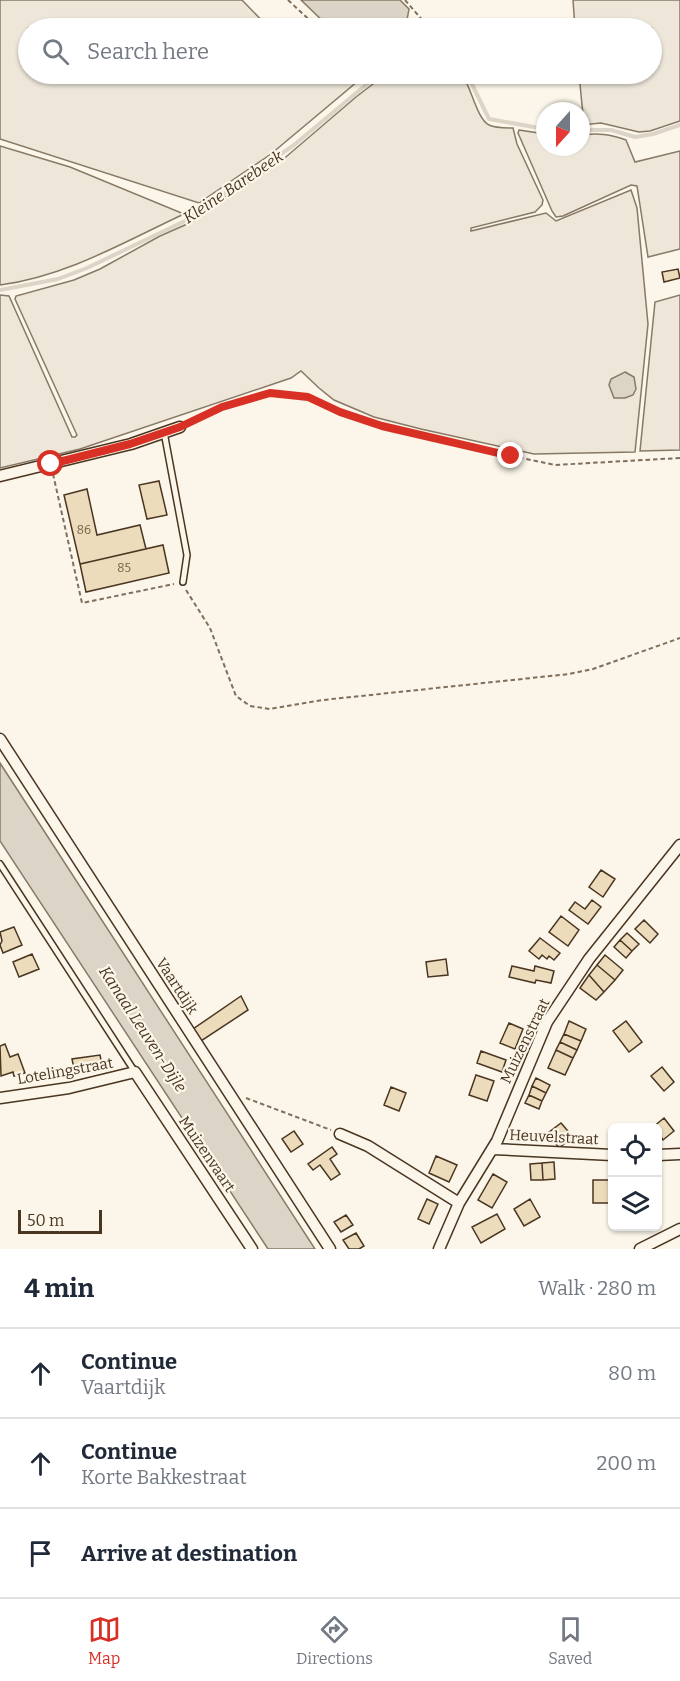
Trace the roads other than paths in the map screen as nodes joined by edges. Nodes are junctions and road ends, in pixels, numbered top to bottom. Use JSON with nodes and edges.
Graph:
{"nodes":[{"id":1,"x":180,"y":427,"type":"road end"},
{"id":2,"x":164,"y":432,"type":"junction"},
{"id":3,"x":0,"y":476,"type":"edge"},
{"id":4,"x":183,"y":582,"type":"road end"},
{"id":5,"x":0,"y":739,"type":"edge"},
{"id":6,"x":680,"y":845,"type":"edge"},
{"id":7,"x":0,"y":864,"type":"edge"},
{"id":8,"x":135,"y":1072,"type":"junction"},
{"id":9,"x":0,"y":1098,"type":"edge"},
{"id":10,"x":340,"y":1134,"type":"road end"},
{"id":11,"x":493,"y":1149,"type":"junction"},
{"id":12,"x":608,"y":1155,"type":"edge"},
{"id":13,"x":662,"y":1155,"type":"edge"},
{"id":14,"x":680,"y":1155,"type":"edge"},
{"id":15,"x":459,"y":1203,"type":"junction"},
{"id":16,"x":680,"y":1229,"type":"edge"},
{"id":17,"x":252,"y":1249,"type":"edge"},
{"id":18,"x":330,"y":1249,"type":"edge"},
{"id":19,"x":439,"y":1249,"type":"edge"},
{"id":20,"x":640,"y":1249,"type":"edge"}],
"edges":[{"from":1,"to":2,"type":"street"},
{"from":2,"to":3,"type":"street"},
{"from":2,"to":4,"type":"lane"},
{"from":5,"to":18,"type":"street","name":"Vaartdijk"},
{"from":6,"to":11,"type":"street","name":"Muizenstraat"},
{"from":7,"to":8,"type":"lane","name":"Muizenvaart"},
{"from":8,"to":9,"type":"street","name":"Lotelingstraat"},
{"from":8,"to":17,"type":"street","name":"Muizenvaart"},
{"from":10,"to":15,"type":"street"},
{"from":11,"to":12,"type":"street","name":"Heuvelstraat"},
{"from":11,"to":15,"type":"street","name":"Muizenstraat"},
{"from":13,"to":14,"type":"street"},
{"from":15,"to":19,"type":"street","name":"Muizenstraat"},
{"from":16,"to":20,"type":"street"}]}
